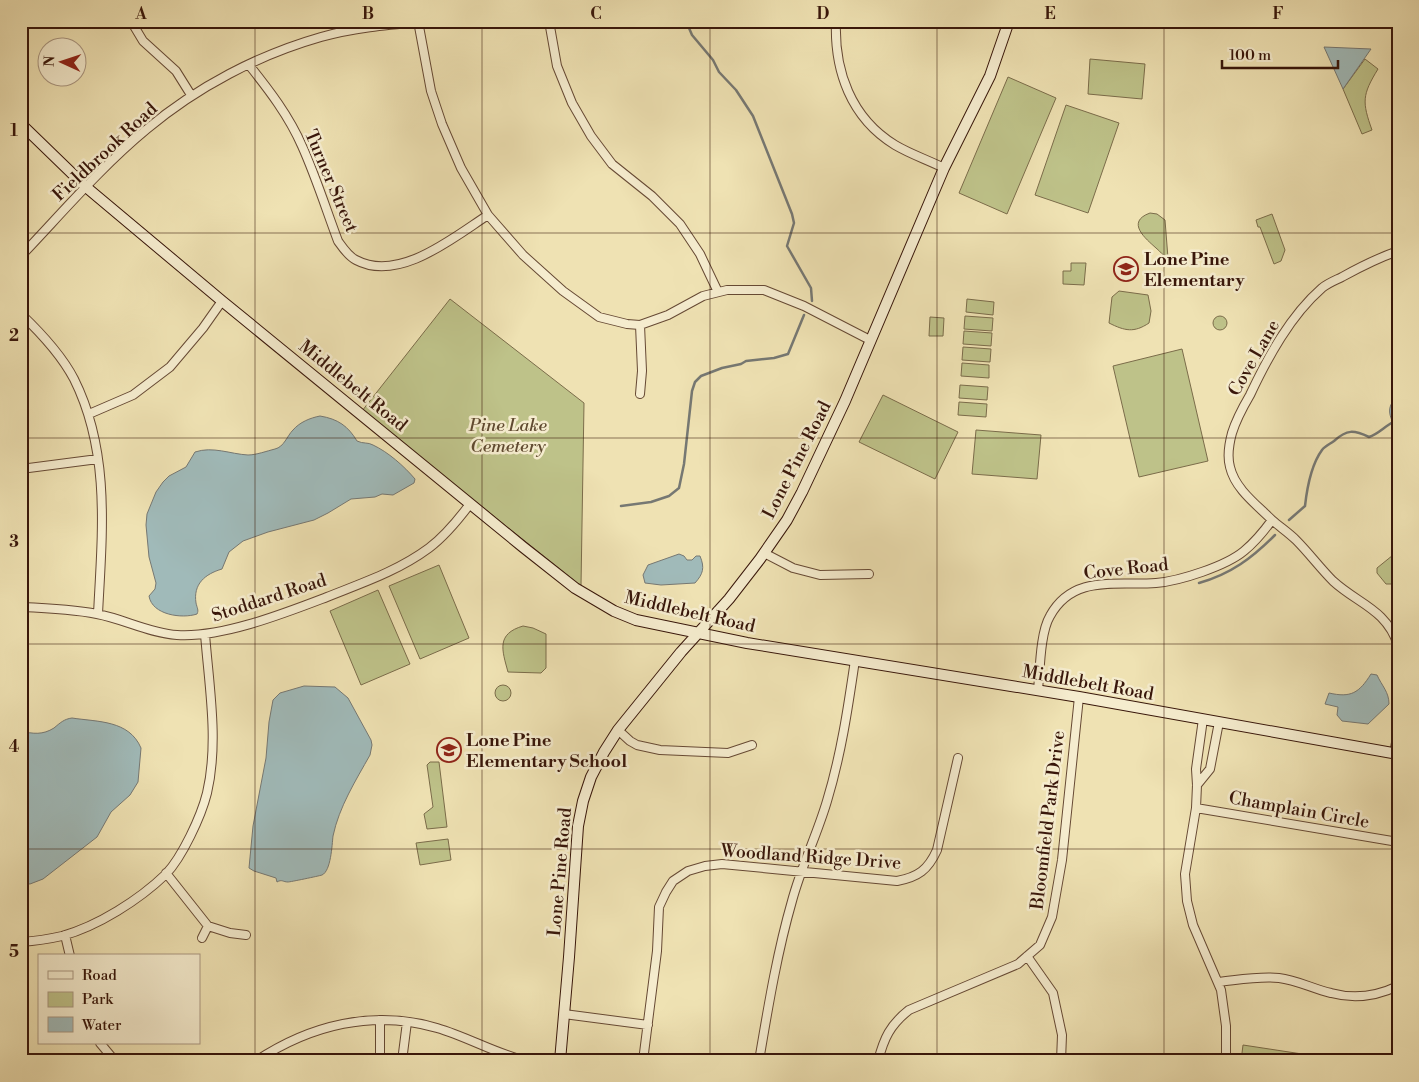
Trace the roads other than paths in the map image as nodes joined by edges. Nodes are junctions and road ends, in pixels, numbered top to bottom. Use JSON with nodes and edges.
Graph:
{"nodes":[{"id":1,"x":131,"y":21,"type":"edge"},
{"id":2,"x":549,"y":21,"type":"edge"},
{"id":3,"x":836,"y":21,"type":"edge"},
{"id":4,"x":1009,"y":21,"type":"edge"},
{"id":5,"x":418,"y":22,"type":"edge"},
{"id":6,"x":249,"y":65,"type":"junction"},
{"id":7,"x":191,"y":95,"type":"junction"},
{"id":8,"x":21,"y":124,"type":"edge"},
{"id":9,"x":944,"y":168,"type":"junction"},
{"id":10,"x":86,"y":187,"type":"junction"},
{"id":11,"x":488,"y":215,"type":"junction"},
{"id":12,"x":1398,"y":252,"type":"edge"},
{"id":13,"x":21,"y":256,"type":"edge"},
{"id":14,"x":718,"y":292,"type":"junction"},
{"id":15,"x":222,"y":301,"type":"junction"},
{"id":16,"x":21,"y":314,"type":"edge"},
{"id":17,"x":640,"y":325,"type":"junction"},
{"id":18,"x":870,"y":340,"type":"junction"},
{"id":19,"x":640,"y":394,"type":"dead end"},
{"id":20,"x":89,"y":414,"type":"junction"},
{"id":21,"x":98,"y":459,"type":"junction"},
{"id":22,"x":21,"y":470,"type":"edge"},
{"id":23,"x":470,"y":504,"type":"junction"},
{"id":24,"x":1272,"y":520,"type":"junction"},
{"id":25,"x":764,"y":553,"type":"junction"},
{"id":26,"x":869,"y":574,"type":"dead end"},
{"id":27,"x":21,"y":607,"type":"edge"},
{"id":28,"x":98,"y":614,"type":"junction"},
{"id":29,"x":697,"y":633,"type":"junction"},
{"id":30,"x":205,"y":634,"type":"junction"},
{"id":31,"x":1398,"y":645,"type":"edge"},
{"id":32,"x":855,"y":660,"type":"junction"},
{"id":33,"x":1038,"y":690,"type":"junction"},
{"id":34,"x":1079,"y":697,"type":"junction"},
{"id":35,"x":1203,"y":719,"type":"junction"},
{"id":36,"x":1219,"y":722,"type":"junction"},
{"id":37,"x":618,"y":730,"type":"junction"},
{"id":38,"x":1398,"y":730,"type":"edge"},
{"id":39,"x":752,"y":745,"type":"dead end"},
{"id":40,"x":1396,"y":754,"type":"edge"},
{"id":41,"x":958,"y":758,"type":"dead end"},
{"id":42,"x":1197,"y":785,"type":"junction"},
{"id":43,"x":1196,"y":808,"type":"junction"},
{"id":44,"x":1398,"y":842,"type":"edge"},
{"id":45,"x":800,"y":872,"type":"junction"},
{"id":46,"x":166,"y":873,"type":"junction"},
{"id":47,"x":208,"y":926,"type":"junction"},
{"id":48,"x":65,"y":935,"type":"junction"},
{"id":49,"x":246,"y":935,"type":"dead end"},
{"id":50,"x":202,"y":938,"type":"dead end"},
{"id":51,"x":21,"y":942,"type":"edge"},
{"id":52,"x":70,"y":954,"type":"edge"},
{"id":53,"x":1027,"y":956,"type":"junction"},
{"id":54,"x":1218,"y":982,"type":"junction"},
{"id":55,"x":1398,"y":986,"type":"edge"},
{"id":56,"x":564,"y":1014,"type":"junction"},
{"id":57,"x":380,"y":1020,"type":"junction"},
{"id":58,"x":407,"y":1022,"type":"junction"},
{"id":59,"x":648,"y":1025,"type":"junction"},
{"id":60,"x":101,"y":1044,"type":"edge"},
{"id":61,"x":115,"y":1061,"type":"edge"},
{"id":62,"x":256,"y":1061,"type":"edge"},
{"id":63,"x":380,"y":1061,"type":"edge"},
{"id":64,"x":402,"y":1061,"type":"edge"},
{"id":65,"x":527,"y":1061,"type":"edge"},
{"id":66,"x":560,"y":1061,"type":"edge"},
{"id":67,"x":644,"y":1061,"type":"edge"},
{"id":68,"x":759,"y":1061,"type":"edge"},
{"id":69,"x":878,"y":1061,"type":"edge"},
{"id":70,"x":1061,"y":1061,"type":"edge"},
{"id":71,"x":1226,"y":1061,"type":"edge"}],
"edges":[{"from":1,"to":7,"type":"street"},
{"from":2,"to":14,"type":"street"},
{"from":3,"to":9,"type":"street"},
{"from":4,"to":9,"type":"street","name":"Lone Pine Road"},
{"from":5,"to":6,"type":"street","name":"Fieldbrook Road"},
{"from":5,"to":11,"type":"street"},
{"from":6,"to":7,"type":"street","name":"Fieldbrook Road"},
{"from":6,"to":11,"type":"street","name":"Turner Street"},
{"from":7,"to":10,"type":"street","name":"Fieldbrook Road"},
{"from":8,"to":10,"type":"street","name":"Middlebelt Road"},
{"from":9,"to":18,"type":"street","name":"Lone Pine Road"},
{"from":10,"to":13,"type":"street","name":"Fieldbrook Road"},
{"from":10,"to":15,"type":"street","name":"Middlebelt Road"},
{"from":11,"to":17,"type":"street"},
{"from":12,"to":24,"type":"street","name":"Cove Lane"},
{"from":14,"to":17,"type":"street"},
{"from":14,"to":18,"type":"street"},
{"from":15,"to":20,"type":"street"},
{"from":15,"to":23,"type":"street","name":"Middlebelt Road"},
{"from":16,"to":20,"type":"street"},
{"from":17,"to":19,"type":"street"},
{"from":18,"to":25,"type":"street","name":"Lone Pine Road"},
{"from":20,"to":21,"type":"street"},
{"from":21,"to":22,"type":"street"},
{"from":21,"to":28,"type":"street"},
{"from":23,"to":29,"type":"street","name":"Middlebelt Road"},
{"from":23,"to":30,"type":"street","name":"Stoddard Road"},
{"from":24,"to":31,"type":"street"},
{"from":24,"to":33,"type":"street","name":"Cove Road"},
{"from":25,"to":26,"type":"street"},
{"from":25,"to":29,"type":"street","name":"Lone Pine Road"},
{"from":27,"to":28,"type":"street","name":"Stoddard Road"},
{"from":28,"to":30,"type":"street","name":"Stoddard Road"},
{"from":29,"to":32,"type":"street","name":"Middlebelt Road"},
{"from":29,"to":37,"type":"street","name":"Lone Pine Road"},
{"from":30,"to":46,"type":"street"},
{"from":32,"to":33,"type":"street","name":"Middlebelt Road"},
{"from":32,"to":45,"type":"street"},
{"from":33,"to":34,"type":"street","name":"Middlebelt Road"},
{"from":34,"to":35,"type":"street","name":"Middlebelt Road"},
{"from":34,"to":53,"type":"street","name":"Bloomfield Park Drive"},
{"from":35,"to":36,"type":"street","name":"Middlebelt Road"},
{"from":35,"to":42,"type":"street"},
{"from":36,"to":40,"type":"street","name":"Middlebelt Road"},
{"from":36,"to":42,"type":"street"},
{"from":37,"to":39,"type":"street"},
{"from":37,"to":56,"type":"street","name":"Lone Pine Road"},
{"from":38,"to":40,"type":"street"},
{"from":41,"to":45,"type":"street","name":"Woodland Ridge Drive"},
{"from":42,"to":43,"type":"street"},
{"from":43,"to":44,"type":"street","name":"Champlain Circle"},
{"from":43,"to":54,"type":"street"},
{"from":45,"to":59,"type":"street","name":"Woodland Ridge Drive"},
{"from":45,"to":68,"type":"street"},
{"from":46,"to":47,"type":"street"},
{"from":46,"to":48,"type":"street"},
{"from":47,"to":49,"type":"street"},
{"from":47,"to":50,"type":"street"},
{"from":48,"to":51,"type":"street"},
{"from":48,"to":52,"type":"street"},
{"from":53,"to":69,"type":"street","name":"Bloomfield Park Drive"},
{"from":53,"to":70,"type":"street"},
{"from":54,"to":55,"type":"street"},
{"from":54,"to":71,"type":"street"},
{"from":56,"to":59,"type":"street"},
{"from":56,"to":66,"type":"street","name":"Lone Pine Road"},
{"from":57,"to":58,"type":"street"},
{"from":57,"to":62,"type":"street"},
{"from":57,"to":63,"type":"street"},
{"from":58,"to":64,"type":"street"},
{"from":58,"to":65,"type":"street"},
{"from":59,"to":67,"type":"street","name":"Woodland Ridge Drive"},
{"from":60,"to":61,"type":"street"}]}
